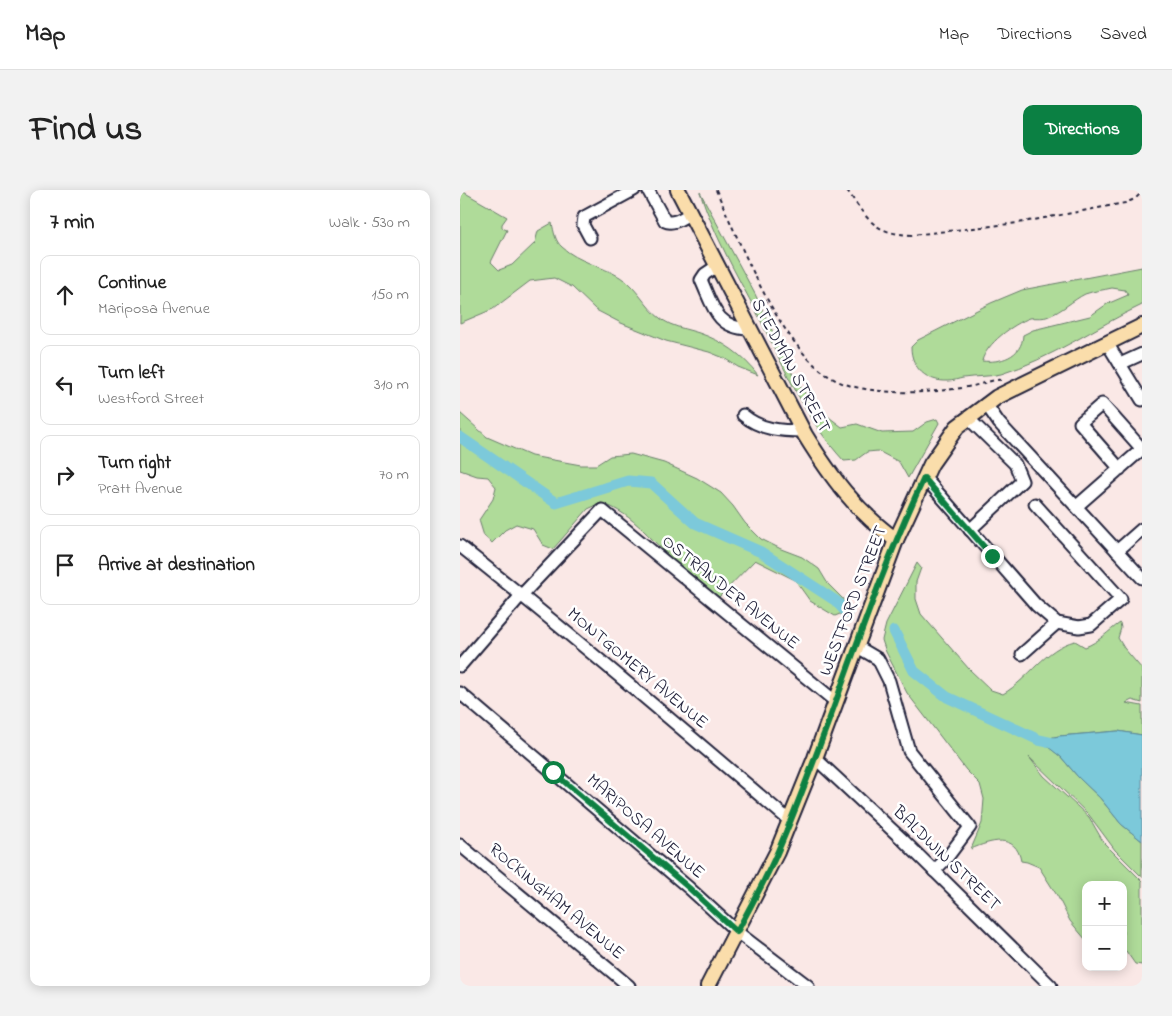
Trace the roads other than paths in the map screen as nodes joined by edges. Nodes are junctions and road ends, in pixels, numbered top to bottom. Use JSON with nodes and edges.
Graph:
{"nodes":[{"id":1,"x":634,"y":190,"type":"edge"},
{"id":2,"x":648,"y":190,"type":"edge"},
{"id":3,"x":678,"y":190,"type":"edge"},
{"id":4,"x":690,"y":214,"type":"junction"},
{"id":5,"x":590,"y":238,"type":"dead end"},
{"id":6,"x":716,"y":266,"type":"junction"},
{"id":7,"x":1142,"y":326,"type":"edge"},
{"id":8,"x":750,"y":329,"type":"junction"},
{"id":9,"x":1107,"y":343,"type":"junction"},
{"id":10,"x":1142,"y":354,"type":"edge"},
{"id":11,"x":1120,"y":364,"type":"junction"},
{"id":12,"x":1142,"y":400,"type":"edge"},
{"id":13,"x":986,"y":404,"type":"junction"},
{"id":14,"x":743,"y":415,"type":"dead end"},
{"id":15,"x":968,"y":418,"type":"junction"},
{"id":16,"x":803,"y":432,"type":"junction"},
{"id":17,"x":1120,"y":469,"type":"junction"},
{"id":18,"x":924,"y":478,"type":"junction"},
{"id":19,"x":1035,"y":504,"type":"dead end"},
{"id":20,"x":1077,"y":506,"type":"junction"},
{"id":21,"x":1142,"y":529,"type":"edge"},
{"id":22,"x":970,"y":530,"type":"junction"},
{"id":23,"x":896,"y":540,"type":"junction"},
{"id":24,"x":460,"y":546,"type":"edge"},
{"id":25,"x":1117,"y":551,"type":"junction"},
{"id":26,"x":1142,"y":578,"type":"edge"},
{"id":27,"x":522,"y":595,"type":"junction"},
{"id":28,"x":1057,"y":623,"type":"junction"},
{"id":29,"x":856,"y":646,"type":"junction"},
{"id":30,"x":1022,"y":654,"type":"dead end"},
{"id":31,"x":460,"y":666,"type":"edge"},
{"id":32,"x":460,"y":693,"type":"edge"},
{"id":33,"x":836,"y":702,"type":"junction"},
{"id":34,"x":815,"y":758,"type":"junction"},
{"id":35,"x":790,"y":821,"type":"junction"},
{"id":36,"x":460,"y":845,"type":"edge"},
{"id":37,"x":934,"y":871,"type":"junction"},
{"id":38,"x":737,"y":932,"type":"junction"},
{"id":39,"x":629,"y":986,"type":"edge"},
{"id":40,"x":708,"y":986,"type":"edge"},
{"id":41,"x":808,"y":986,"type":"edge"},
{"id":42,"x":1051,"y":986,"type":"edge"}],
"edges":[{"from":1,"to":5,"type":"street"},
{"from":2,"to":4,"type":"street"},
{"from":3,"to":4,"type":"main road","name":"STEDMAN STREET"},
{"from":4,"to":6,"type":"main road","name":"STEDMAN STREET"},
{"from":6,"to":8,"type":"main road","name":"STEDMAN STREET"},
{"from":6,"to":8,"type":"street"},
{"from":7,"to":9,"type":"main road","name":"WESTFORD STREET"},
{"from":8,"to":16,"type":"main road","name":"STEDMAN STREET"},
{"from":9,"to":11,"type":"street"},
{"from":9,"to":13,"type":"main road","name":"WESTFORD STREET"},
{"from":10,"to":11,"type":"street"},
{"from":11,"to":12,"type":"street"},
{"from":13,"to":15,"type":"main road","name":"WESTFORD STREET"},
{"from":13,"to":20,"type":"street"},
{"from":14,"to":16,"type":"street"},
{"from":15,"to":18,"type":"main road","name":"WESTFORD STREET"},
{"from":15,"to":22,"type":"street"},
{"from":16,"to":23,"type":"main road","name":"STEDMAN STREET"},
{"from":17,"to":17,"type":"street"},
{"from":17,"to":20,"type":"street"},
{"from":18,"to":22,"type":"street"},
{"from":18,"to":23,"type":"main road","name":"WESTFORD STREET"},
{"from":19,"to":28,"type":"street"},
{"from":20,"to":25,"type":"street"},
{"from":21,"to":25,"type":"street"},
{"from":22,"to":28,"type":"street"},
{"from":23,"to":29,"type":"main road","name":"WESTFORD STREET"},
{"from":24,"to":27,"type":"street","name":"MONTGOMERY AVENUE"},
{"from":25,"to":26,"type":"street"},
{"from":27,"to":31,"type":"street"},
{"from":27,"to":33,"type":"street","name":"OSTRANDER AVENUE"},
{"from":27,"to":35,"type":"street","name":"MONTGOMERY AVENUE"},
{"from":28,"to":30,"type":"street"},
{"from":29,"to":33,"type":"main road","name":"WESTFORD STREET"},
{"from":29,"to":37,"type":"street"},
{"from":32,"to":38,"type":"street","name":"MARIPOSA AVENUE"},
{"from":33,"to":34,"type":"main road","name":"WESTFORD STREET"},
{"from":34,"to":35,"type":"main road","name":"WESTFORD STREET"},
{"from":34,"to":37,"type":"street","name":"BALDWIN STREET"},
{"from":35,"to":38,"type":"main road","name":"WESTFORD STREET"},
{"from":36,"to":39,"type":"street","name":"ROCKINGHAM AVENUE"},
{"from":37,"to":42,"type":"street","name":"BALDWIN STREET"},
{"from":38,"to":40,"type":"main road","name":"WESTFORD STREET"},
{"from":38,"to":41,"type":"street","name":"MARIPOSA AVENUE"}]}
